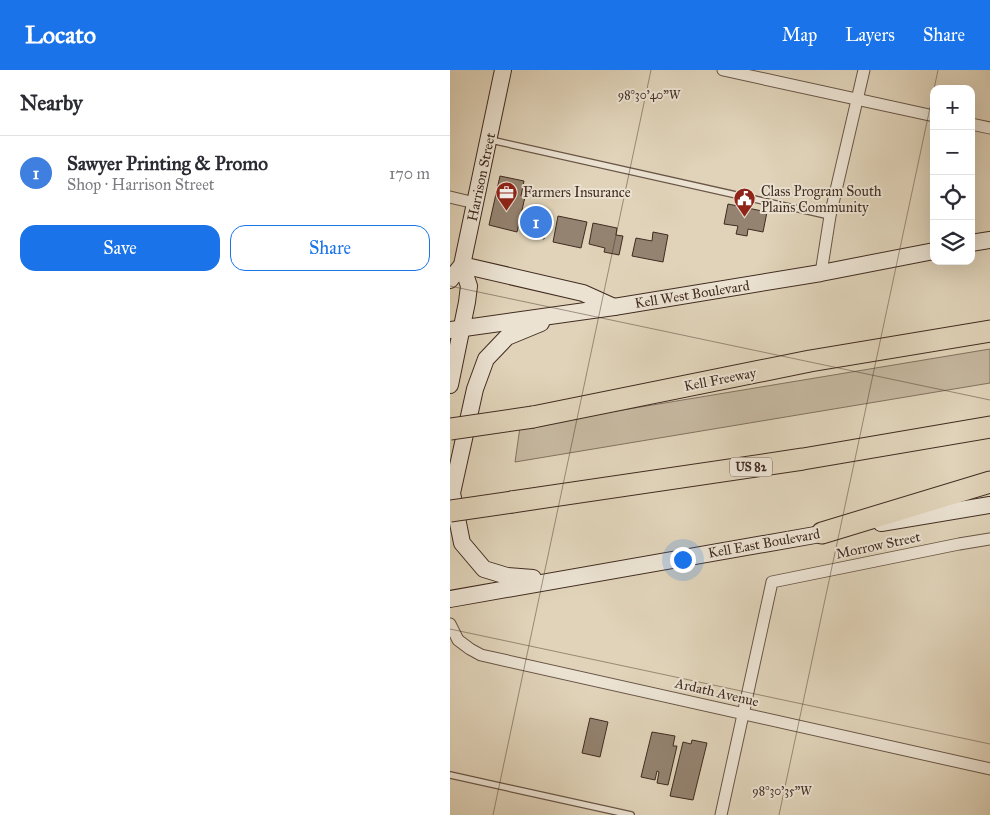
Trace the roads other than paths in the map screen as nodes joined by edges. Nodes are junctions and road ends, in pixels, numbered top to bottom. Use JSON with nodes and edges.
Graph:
{"nodes":[{"id":1,"x":504,"y":70,"type":"edge"},
{"id":2,"x":723,"y":70,"type":"edge"},
{"id":3,"x":864,"y":70,"type":"edge"},
{"id":4,"x":858,"y":100,"type":"junction"},
{"id":5,"x":930,"y":115,"type":"edge"},
{"id":6,"x":975,"y":125,"type":"edge"},
{"id":7,"x":990,"y":128,"type":"edge"},
{"id":8,"x":488,"y":140,"type":"junction"},
{"id":9,"x":450,"y":197,"type":"edge"},
{"id":10,"x":475,"y":203,"type":"junction"},
{"id":11,"x":830,"y":216,"type":"junction"},
{"id":12,"x":990,"y":240,"type":"edge"},
{"id":13,"x":975,"y":242,"type":"edge"},
{"id":14,"x":930,"y":251,"type":"edge"},
{"id":15,"x":462,"y":265,"type":"junction"},
{"id":16,"x":821,"y":272,"type":"junction"},
{"id":17,"x":450,"y":280,"type":"edge"},
{"id":18,"x":614,"y":307,"type":"junction"},
{"id":19,"x":561,"y":315,"type":"junction"},
{"id":20,"x":456,"y":329,"type":"edge"},
{"id":21,"x":990,"y":331,"type":"edge"},
{"id":22,"x":450,"y":385,"type":"edge"},
{"id":23,"x":990,"y":427,"type":"edge"},
{"id":24,"x":450,"y":428,"type":"edge"},
{"id":25,"x":990,"y":441,"type":"edge"},
{"id":26,"x":803,"y":459,"type":"junction"},
{"id":27,"x":990,"y":482,"type":"edge"},
{"id":28,"x":990,"y":505,"type":"edge"},
{"id":29,"x":450,"y":511,"type":"edge"},
{"id":30,"x":822,"y":533,"type":"junction"},
{"id":31,"x":990,"y":539,"type":"edge"},
{"id":32,"x":554,"y":580,"type":"junction"},
{"id":33,"x":450,"y":599,"type":"edge"},
{"id":34,"x":450,"y":624,"type":"edge"},
{"id":35,"x":743,"y":714,"type":"junction"},
{"id":36,"x":990,"y":769,"type":"edge"},
{"id":37,"x":450,"y":775,"type":"edge"},
{"id":38,"x":631,"y":815,"type":"edge"},
{"id":39,"x":721,"y":815,"type":"edge"}],
"edges":[{"from":1,"to":8,"type":"main road","name":"Harrison Street"},
{"from":2,"to":4,"type":"street"},
{"from":3,"to":4,"type":"street"},
{"from":4,"to":5,"type":"street"},
{"from":4,"to":11,"type":"street"},
{"from":6,"to":7,"type":"street"},
{"from":8,"to":10,"type":"main road","name":"Harrison Street"},
{"from":8,"to":11,"type":"lane"},
{"from":9,"to":10,"type":"street"},
{"from":10,"to":15,"type":"main road","name":"Harrison Street"},
{"from":11,"to":16,"type":"street"},
{"from":12,"to":13,"type":"main road"},
{"from":14,"to":16,"type":"main road","name":"Kell West Boulevard"},
{"from":15,"to":17,"type":"main road","name":"Harrison Street"},
{"from":15,"to":18,"type":"main road"},
{"from":15,"to":20,"type":"main road"},
{"from":16,"to":18,"type":"main road","name":"Kell West Boulevard"},
{"from":18,"to":19,"type":"main road","name":"Kell West Boulevard"},
{"from":19,"to":20,"type":"main road","name":"Kell West Boulevard"},
{"from":19,"to":32,"type":"main road"},
{"from":20,"to":22,"type":"main road"},
{"from":21,"to":24,"type":"highway","name":"Kell Freeway","bridge":true},
{"from":23,"to":26,"type":"highway","number":"US 82"},
{"from":25,"to":26,"type":"highway"},
{"from":26,"to":29,"type":"highway","number":"US 82","bridge":true},
{"from":27,"to":30,"type":"highway"},
{"from":28,"to":30,"type":"main road","name":"Kell East Boulevard"},
{"from":30,"to":32,"type":"main road","name":"Kell East Boulevard"},
{"from":31,"to":35,"type":"street","name":"Morrow Street"},
{"from":32,"to":33,"type":"main road","name":"Kell East Boulevard"},
{"from":34,"to":35,"type":"street","name":"Ardath Avenue"},
{"from":35,"to":36,"type":"street","name":"Ardath Avenue"},
{"from":35,"to":39,"type":"street"},
{"from":37,"to":38,"type":"lane"}]}
